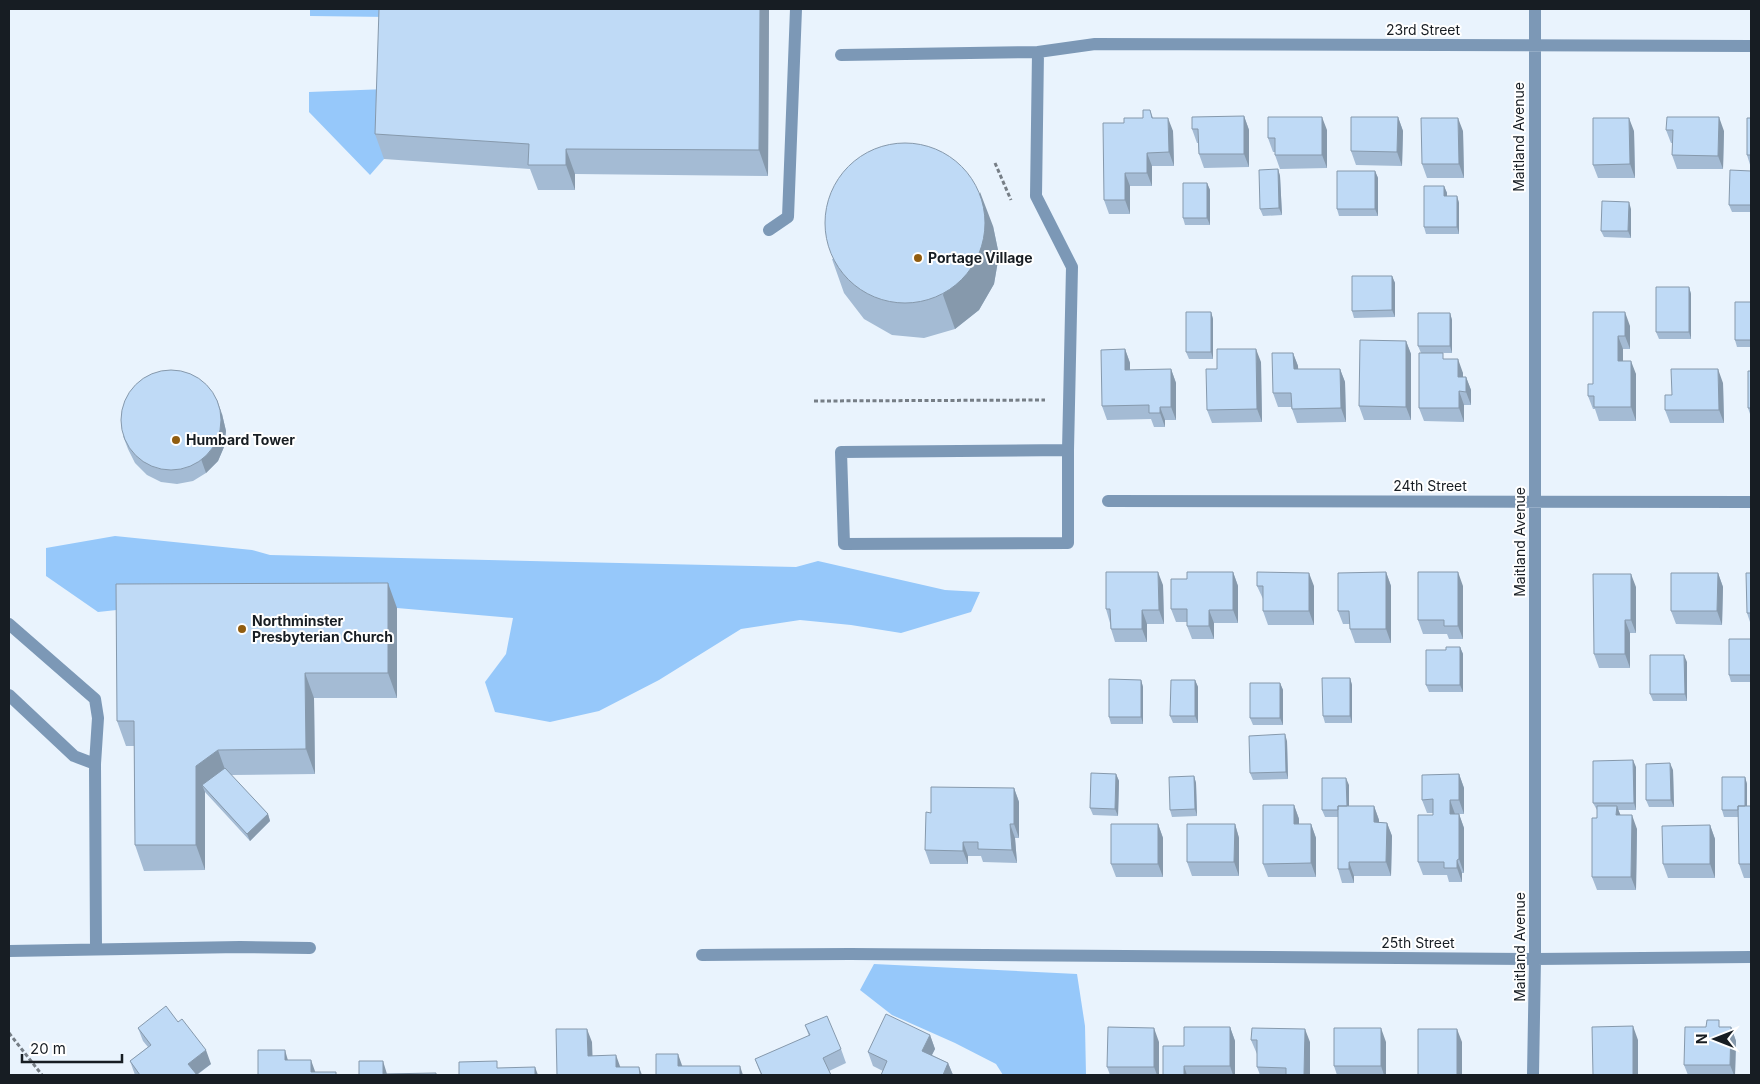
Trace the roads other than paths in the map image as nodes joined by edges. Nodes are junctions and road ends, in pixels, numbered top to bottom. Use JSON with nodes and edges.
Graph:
{"nodes":[{"id":1,"x":796,"y":9,"type":"edge"},
{"id":2,"x":1535,"y":9,"type":"edge"},
{"id":3,"x":1534,"y":46,"type":"junction"},
{"id":4,"x":1751,"y":46,"type":"edge"},
{"id":5,"x":1038,"y":52,"type":"junction"},
{"id":6,"x":842,"y":55,"type":"dead end"},
{"id":7,"x":769,"y":230,"type":"dead end"},
{"id":8,"x":1068,"y":450,"type":"junction"},
{"id":9,"x":1108,"y":501,"type":"dead end"},
{"id":10,"x":1535,"y":502,"type":"junction"},
{"id":11,"x":1751,"y":502,"type":"edge"},
{"id":12,"x":9,"y":624,"type":"edge"},
{"id":13,"x":9,"y":695,"type":"edge"},
{"id":14,"x":95,"y":764,"type":"junction"},
{"id":15,"x":96,"y":948,"type":"junction"},
{"id":16,"x":310,"y":948,"type":"dead end"},
{"id":17,"x":9,"y":951,"type":"edge"},
{"id":18,"x":702,"y":955,"type":"dead end"},
{"id":19,"x":1751,"y":957,"type":"edge"},
{"id":20,"x":1535,"y":958,"type":"junction"},
{"id":21,"x":1534,"y":1075,"type":"edge"}],
"edges":[{"from":1,"to":7,"type":"street"},
{"from":2,"to":3,"type":"street","name":"Maitland Avenue"},
{"from":3,"to":4,"type":"street","name":"23rd Street"},
{"from":3,"to":5,"type":"street","name":"23rd Street"},
{"from":3,"to":10,"type":"street","name":"Maitland Avenue"},
{"from":5,"to":6,"type":"street","name":"23rd Street"},
{"from":5,"to":8,"type":"street"},
{"from":8,"to":8,"type":"street"},
{"from":9,"to":10,"type":"street","name":"24th Street"},
{"from":10,"to":11,"type":"street","name":"24th Street"},
{"from":10,"to":20,"type":"street","name":"Maitland Avenue"},
{"from":12,"to":14,"type":"street"},
{"from":13,"to":14,"type":"street"},
{"from":14,"to":15,"type":"street"},
{"from":15,"to":16,"type":"street"},
{"from":15,"to":17,"type":"street"},
{"from":18,"to":20,"type":"street","name":"25th Street"},
{"from":19,"to":20,"type":"street","name":"25th Street"},
{"from":20,"to":21,"type":"street","name":"Maitland Avenue"}]}
